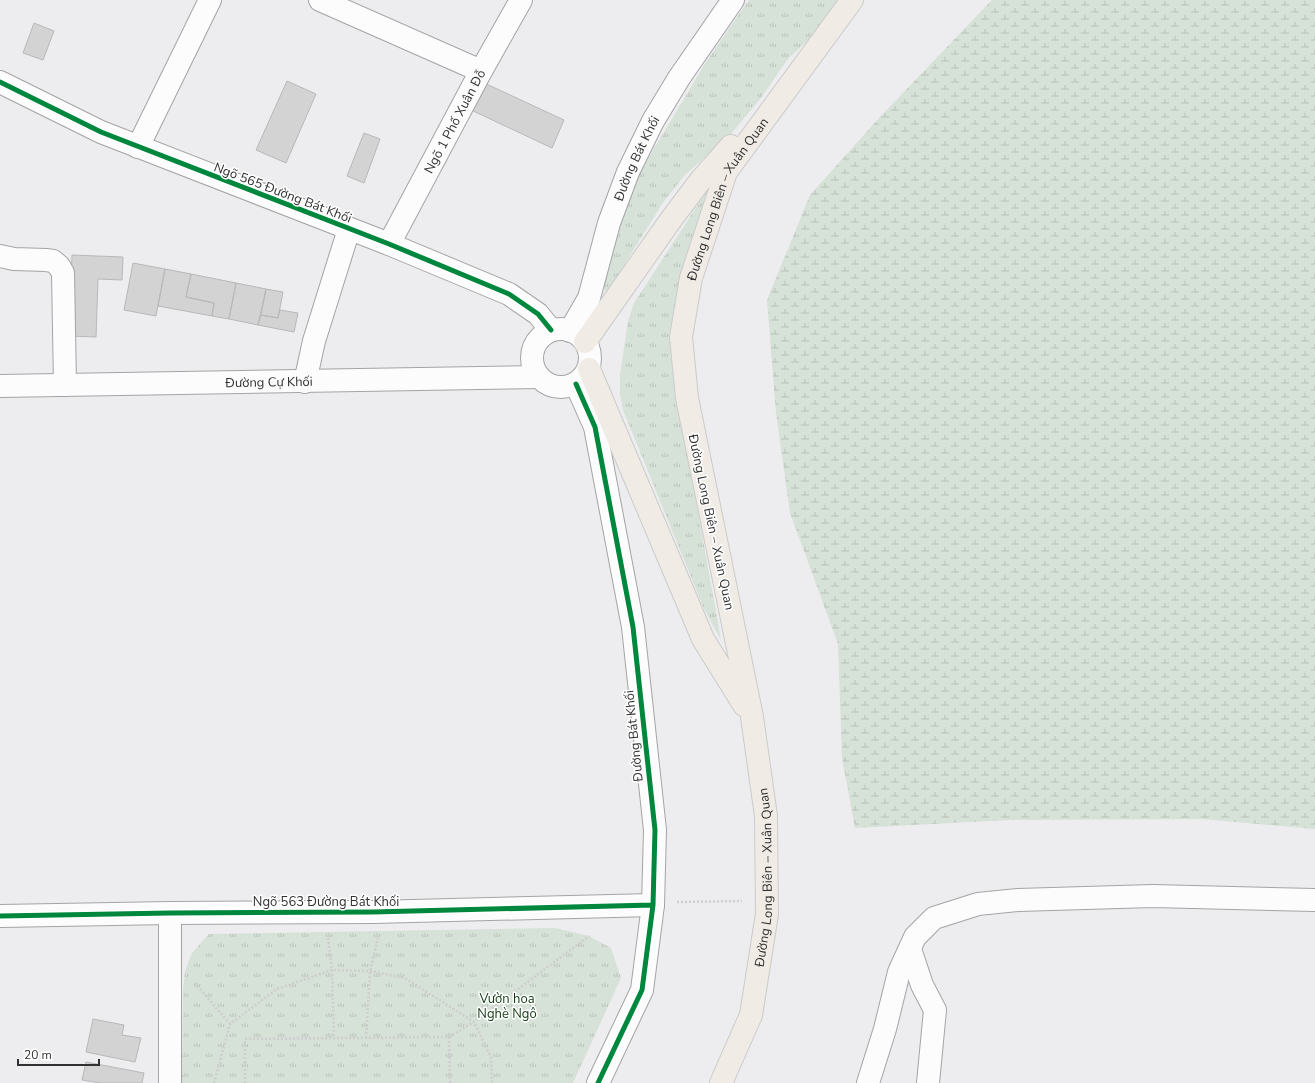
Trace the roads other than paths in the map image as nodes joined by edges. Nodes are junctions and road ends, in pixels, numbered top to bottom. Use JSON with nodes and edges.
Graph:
{"nodes":[{"id":1,"x":210,"y":0,"type":"edge"},
{"id":2,"x":320,"y":0,"type":"edge"},
{"id":3,"x":521,"y":0,"type":"edge"},
{"id":4,"x":733,"y":0,"type":"edge"},
{"id":5,"x":852,"y":0,"type":"edge"},
{"id":6,"x":480,"y":71,"type":"junction"},
{"id":7,"x":0,"y":82,"type":"edge"},
{"id":8,"x":787,"y":90,"type":"junction"},
{"id":9,"x":138,"y":147,"type":"junction"},
{"id":10,"x":349,"y":230,"type":"junction"},
{"id":11,"x":389,"y":244,"type":"junction"},
{"id":12,"x":0,"y":256,"type":"edge"},
{"id":13,"x":569,"y":334,"type":"junction"},
{"id":14,"x":582,"y":376,"type":"junction"},
{"id":15,"x":539,"y":378,"type":"junction"},
{"id":16,"x":305,"y":382,"type":"junction"},
{"id":17,"x":65,"y":385,"type":"junction"},
{"id":18,"x":0,"y":386,"type":"edge"},
{"id":19,"x":752,"y":717,"type":"junction"},
{"id":20,"x":1315,"y":900,"type":"edge"},
{"id":21,"x":653,"y":905,"type":"junction"},
{"id":22,"x":170,"y":913,"type":"junction"},
{"id":23,"x":0,"y":916,"type":"edge"},
{"id":24,"x":910,"y":949,"type":"junction"},
{"id":25,"x":170,"y":1083,"type":"edge"},
{"id":26,"x":598,"y":1083,"type":"edge"},
{"id":27,"x":721,"y":1083,"type":"edge"},
{"id":28,"x":868,"y":1083,"type":"edge"},
{"id":29,"x":928,"y":1083,"type":"edge"}],
"edges":[{"from":1,"to":9,"type":"street"},
{"from":2,"to":6,"type":"street"},
{"from":3,"to":6,"type":"street","name":"Ngõ 1 Phố Xuân Đỗ"},
{"from":4,"to":13,"type":"street","name":"Đường Bát Khối"},
{"from":5,"to":8,"type":"main road","name":"Đường Long Biên – Xuân Quan"},
{"from":6,"to":11,"type":"street","name":"Ngõ 1 Phố Xuân Đỗ"},
{"from":7,"to":9,"type":"street","name":"Ngõ 565 Đường Bát Khối"},
{"from":8,"to":13,"type":"main road"},
{"from":8,"to":19,"type":"main road","name":"Đường Long Biên – Xuân Quan"},
{"from":9,"to":10,"type":"street","name":"Ngõ 565 Đường Bát Khối"},
{"from":10,"to":11,"type":"street","name":"Ngõ 565 Đường Bát Khối"},
{"from":10,"to":16,"type":"street"},
{"from":11,"to":13,"type":"street","name":"Ngõ 565 Đường Bát Khối"},
{"from":12,"to":17,"type":"street"},
{"from":13,"to":14,"type":"street"},
{"from":13,"to":15,"type":"street"},
{"from":14,"to":15,"type":"street"},
{"from":14,"to":19,"type":"main road"},
{"from":14,"to":21,"type":"street","name":"Đường Bát Khối"},
{"from":15,"to":16,"type":"street","name":"Đường Cự Khối"},
{"from":16,"to":17,"type":"street","name":"Đường Cự Khối"},
{"from":17,"to":18,"type":"street","name":"Đường Cự Khối"},
{"from":19,"to":27,"type":"main road","name":"Đường Long Biên – Xuân Quan"},
{"from":20,"to":24,"type":"street"},
{"from":21,"to":22,"type":"street","name":"Ngõ 563 Đường Bát Khối"},
{"from":21,"to":26,"type":"street","name":"Đường Bát Khối"},
{"from":22,"to":23,"type":"street","name":"Ngõ 563 Đường Bát Khối"},
{"from":22,"to":25,"type":"street"},
{"from":24,"to":28,"type":"street"},
{"from":24,"to":29,"type":"street"}]}
